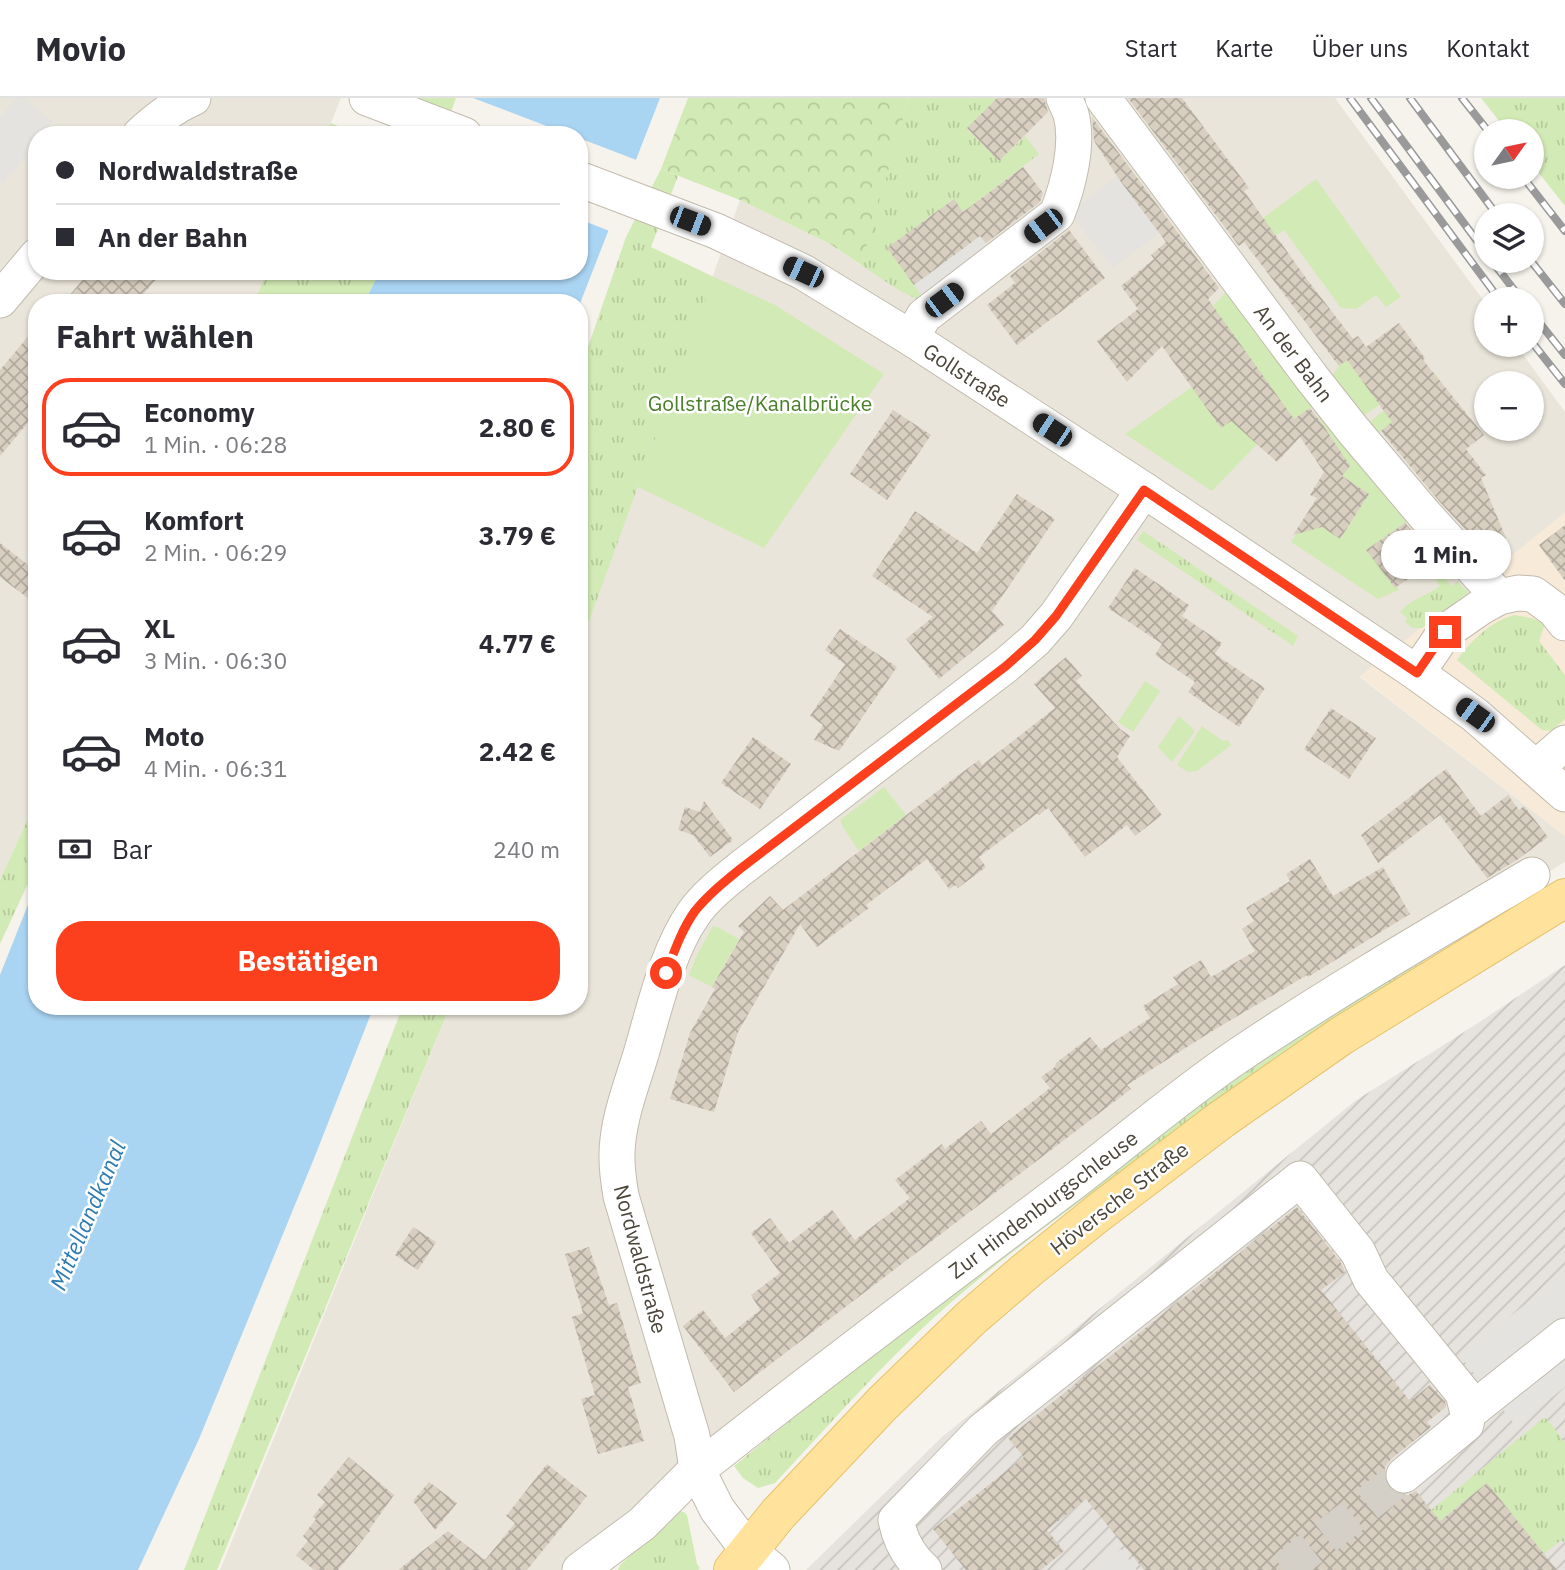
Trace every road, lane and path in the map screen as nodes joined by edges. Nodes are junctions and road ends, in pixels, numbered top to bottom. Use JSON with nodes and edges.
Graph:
{"nodes":[{"id":1,"x":367,"y":98,"type":"edge"},
{"id":2,"x":1064,"y":98,"type":"edge"},
{"id":3,"x":1103,"y":98,"type":"edge"},
{"id":4,"x":184,"y":100,"type":"edge"},
{"id":5,"x":150,"y":126,"type":"edge"},
{"id":6,"x":441,"y":126,"type":"edge"},
{"id":7,"x":588,"y":182,"type":"edge"},
{"id":8,"x":28,"y":267,"type":"edge"},
{"id":9,"x":0,"y":300,"type":"edge"},
{"id":10,"x":911,"y":338,"type":"junction"},
{"id":11,"x":1144,"y":490,"type":"junction"},
{"id":12,"x":1499,"y":597,"type":"junction"},
{"id":13,"x":1565,"y":623,"type":"edge"},
{"id":14,"x":1417,"y":673,"type":"junction"},
{"id":15,"x":1565,"y":743,"type":"edge"},
{"id":16,"x":1536,"y":768,"type":"junction"},
{"id":17,"x":1565,"y":794,"type":"edge"},
{"id":18,"x":1532,"y":875,"type":"dead end"},
{"id":19,"x":1565,"y":898,"type":"edge"},
{"id":20,"x":1565,"y":1335,"type":"edge"},
{"id":21,"x":1468,"y":1413,"type":"junction"},
{"id":22,"x":697,"y":1469,"type":"junction"},
{"id":23,"x":1404,"y":1475,"type":"tunnel mouth"},
{"id":24,"x":751,"y":1563,"type":"edge"},
{"id":25,"x":580,"y":1570,"type":"edge"},
{"id":26,"x":924,"y":1570,"type":"edge"}],
"edges":[{"from":1,"to":6,"type":"street"},
{"from":2,"to":10,"type":"street"},
{"from":3,"to":12,"type":"street","name":"An der Bahn"},
{"from":4,"to":5,"type":"street"},
{"from":7,"to":10,"type":"street","name":"Gollstraße"},
{"from":8,"to":9,"type":"street"},
{"from":10,"to":11,"type":"street","name":"Gollstraße"},
{"from":11,"to":14,"type":"street","name":"Gollstraße"},
{"from":11,"to":22,"type":"street","name":"Nordwaldstraße"},
{"from":12,"to":13,"type":"street"},
{"from":12,"to":14,"type":"street"},
{"from":14,"to":16,"type":"street","name":"Gollstraße"},
{"from":15,"to":16,"type":"street"},
{"from":16,"to":17,"type":"street","name":"Gollstraße"},
{"from":18,"to":22,"type":"street","name":"Zur Hindenburgschleuse"},
{"from":19,"to":24,"type":"main road","name":"Höversche Straße"},
{"from":20,"to":21,"type":"street"},
{"from":21,"to":23,"type":"street"},
{"from":21,"to":26,"type":"street"},
{"from":22,"to":24,"type":"street","name":"Nordwaldstraße"},
{"from":22,"to":25,"type":"street","name":"Zur Hindenburgschleuse"}]}
